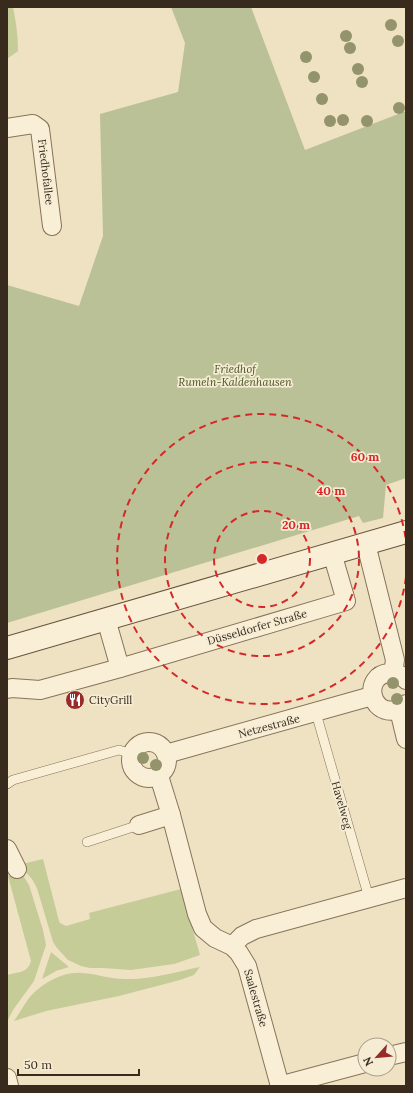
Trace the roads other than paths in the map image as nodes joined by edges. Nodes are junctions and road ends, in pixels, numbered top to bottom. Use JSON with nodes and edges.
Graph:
{"nodes":[{"id":1,"x":7,"y":128,"type":"edge"},
{"id":2,"x":52,"y":226,"type":"dead end"},
{"id":3,"x":406,"y":532,"type":"edge"},
{"id":4,"x":366,"y":544,"type":"junction"},
{"id":5,"x":332,"y":553,"type":"junction"},
{"id":6,"x":106,"y":619,"type":"junction"},
{"id":7,"x":7,"y":648,"type":"edge"},
{"id":8,"x":120,"y":668,"type":"junction"},
{"id":9,"x":400,"y":676,"type":"edge"},
{"id":10,"x":7,"y":689,"type":"edge"},
{"id":11,"x":372,"y":696,"type":"junction"},
{"id":12,"x":402,"y":707,"type":"edge"},
{"id":13,"x":316,"y":713,"type":"junction"},
{"id":14,"x":406,"y":739,"type":"edge"},
{"id":15,"x":132,"y":754,"type":"junction"},
{"id":16,"x":166,"y":754,"type":"junction"},
{"id":17,"x":158,"y":776,"type":"junction"},
{"id":18,"x":7,"y":784,"type":"edge"},
{"id":19,"x":171,"y":815,"type":"junction"},
{"id":20,"x":139,"y":825,"type":"joint"},
{"id":21,"x":87,"y":842,"type":"dead end"},
{"id":22,"x":7,"y":849,"type":"edge"},
{"id":23,"x":17,"y":869,"type":"dead end"},
{"id":24,"x":406,"y":888,"type":"edge"},
{"id":25,"x":369,"y":898,"type":"junction"},
{"id":26,"x":232,"y":946,"type":"junction"},
{"id":27,"x":357,"y":1065,"type":"edge"},
{"id":28,"x":7,"y":1078,"type":"edge"},
{"id":29,"x":9,"y":1086,"type":"edge"},
{"id":30,"x":280,"y":1086,"type":"edge"}],
"edges":[{"from":1,"to":2,"type":"street","name":"Friedhofallee"},
{"from":3,"to":4,"type":"main road"},
{"from":4,"to":5,"type":"main road"},
{"from":4,"to":9,"type":"street"},
{"from":5,"to":6,"type":"main road"},
{"from":5,"to":8,"type":"street","name":"Düsseldorfer Straße"},
{"from":6,"to":7,"type":"main road"},
{"from":6,"to":8,"type":"street"},
{"from":8,"to":10,"type":"street","name":"Düsseldorfer Straße"},
{"from":9,"to":11,"type":"street"},
{"from":11,"to":12,"type":"street"},
{"from":11,"to":13,"type":"street","name":"Netzestraße"},
{"from":12,"to":14,"type":"street"},
{"from":13,"to":16,"type":"street","name":"Netzestraße"},
{"from":13,"to":25,"type":"lane","name":"Havelweg"},
{"from":15,"to":16,"type":"street"},
{"from":15,"to":17,"type":"street"},
{"from":15,"to":18,"type":"lane"},
{"from":16,"to":17,"type":"street"},
{"from":17,"to":19,"type":"street","name":"Saalestraße"},
{"from":19,"to":20,"type":"street"},
{"from":19,"to":26,"type":"street","name":"Saalestraße"},
{"from":20,"to":21,"type":"lane"},
{"from":22,"to":23,"type":"street"},
{"from":24,"to":25,"type":"street"},
{"from":25,"to":26,"type":"street"},
{"from":26,"to":30,"type":"street","name":"Saalestraße"},
{"from":27,"to":30,"type":"street"},
{"from":28,"to":29,"type":"street"}]}
